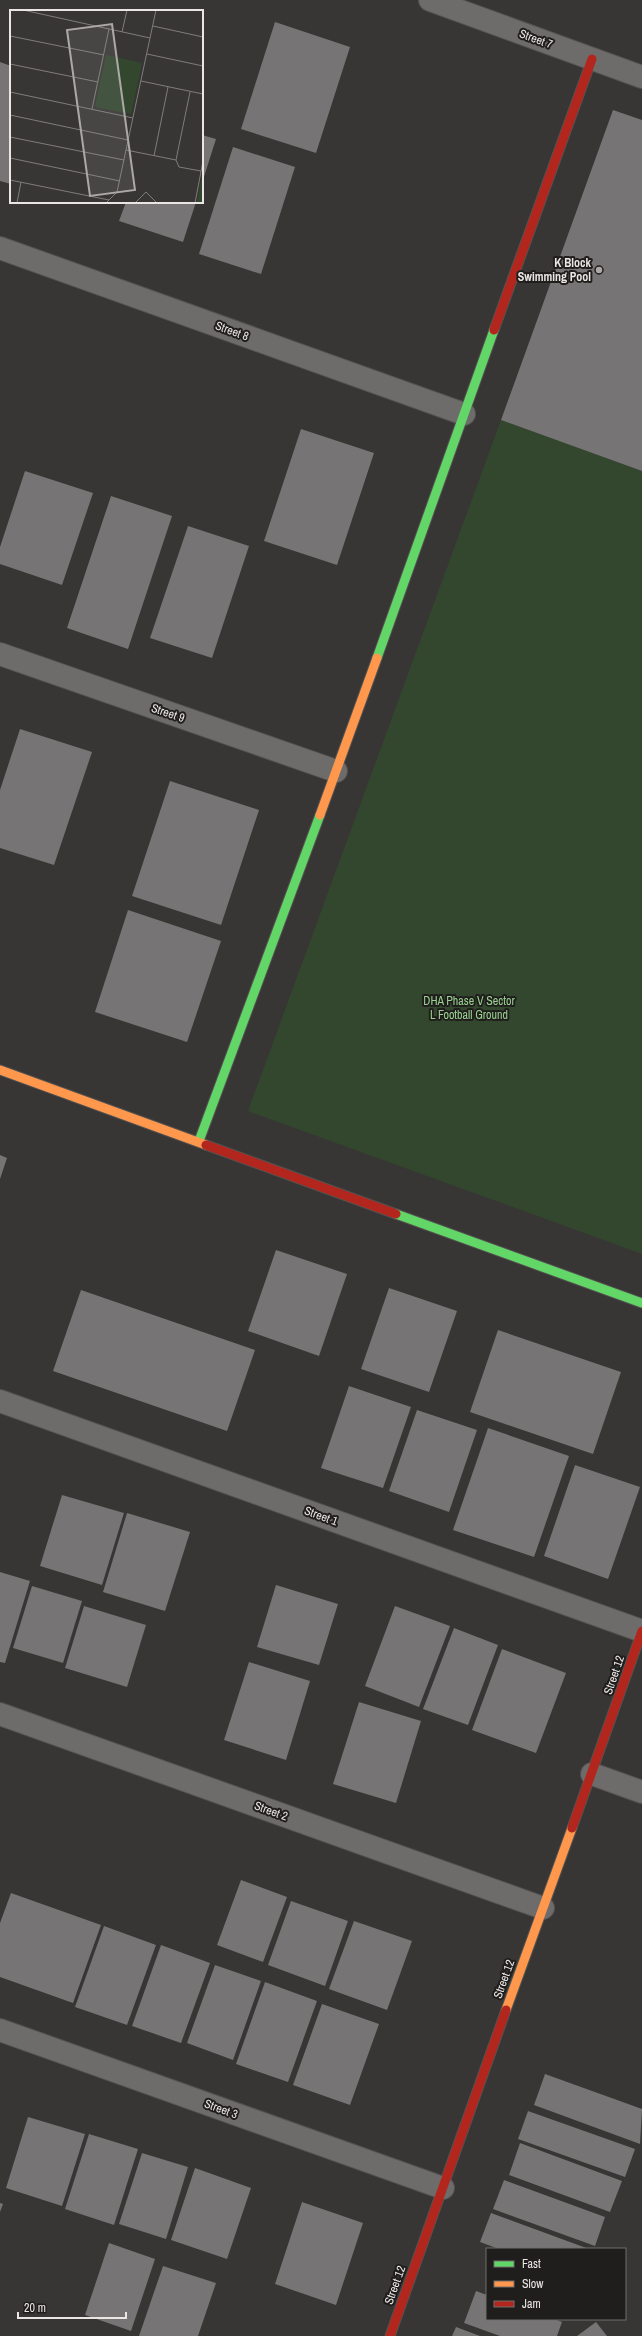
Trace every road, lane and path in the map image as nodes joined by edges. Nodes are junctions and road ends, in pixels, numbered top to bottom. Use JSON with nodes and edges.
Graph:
{"nodes":[{"id":1,"x":430,"y":0,"type":"edge"},
{"id":2,"x":592,"y":59,"type":"junction"},
{"id":3,"x":642,"y":77,"type":"edge"},
{"id":4,"x":0,"y":248,"type":"edge"},
{"id":5,"x":464,"y":414,"type":"junction"},
{"id":6,"x":0,"y":654,"type":"edge"},
{"id":7,"x":336,"y":771,"type":"junction"},
{"id":8,"x":0,"y":1070,"type":"edge"},
{"id":9,"x":200,"y":1141,"type":"junction"},
{"id":10,"x":642,"y":1303,"type":"edge"},
{"id":11,"x":0,"y":1401,"type":"edge"},
{"id":12,"x":642,"y":1631,"type":"edge"},
{"id":13,"x":0,"y":1714,"type":"edge"},
{"id":14,"x":592,"y":1774,"type":"junction"},
{"id":15,"x":642,"y":1792,"type":"edge"},
{"id":16,"x":542,"y":1908,"type":"junction"},
{"id":17,"x":0,"y":2030,"type":"edge"},
{"id":18,"x":443,"y":2188,"type":"junction"},
{"id":19,"x":390,"y":2336,"type":"edge"}],
"edges":[{"from":1,"to":2,"type":"street","name":"Street 7"},
{"from":2,"to":3,"type":"street","name":"Street 7"},
{"from":2,"to":5,"type":"street"},
{"from":4,"to":5,"type":"street","name":"Street 8"},
{"from":5,"to":7,"type":"street"},
{"from":6,"to":7,"type":"street","name":"Street 9"},
{"from":7,"to":9,"type":"street"},
{"from":8,"to":9,"type":"street"},
{"from":9,"to":10,"type":"street"},
{"from":11,"to":12,"type":"street","name":"Street 1"},
{"from":12,"to":14,"type":"street","name":"Street 12"},
{"from":13,"to":16,"type":"street","name":"Street 2"},
{"from":14,"to":15,"type":"street"},
{"from":14,"to":16,"type":"street","name":"Street 12"},
{"from":16,"to":18,"type":"street","name":"Street 12"},
{"from":17,"to":18,"type":"street","name":"Street 3"},
{"from":18,"to":19,"type":"street","name":"Street 12"}]}
